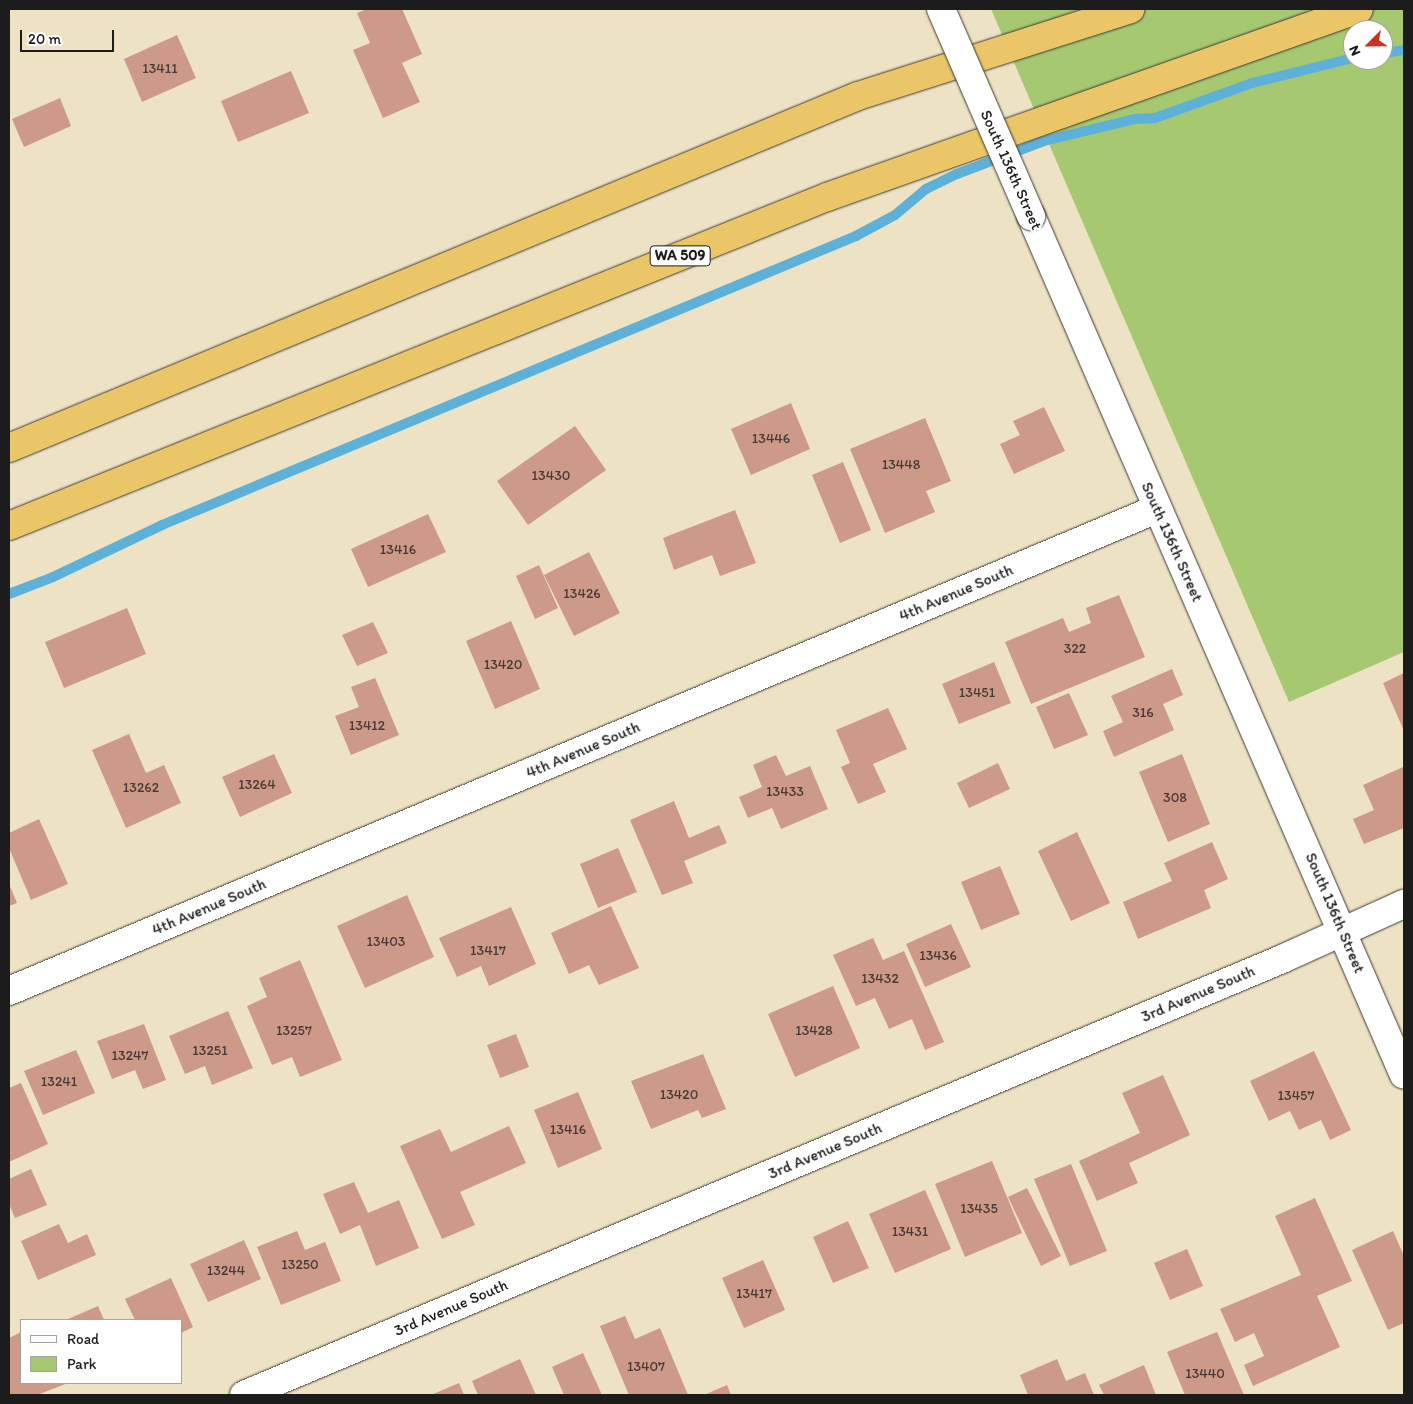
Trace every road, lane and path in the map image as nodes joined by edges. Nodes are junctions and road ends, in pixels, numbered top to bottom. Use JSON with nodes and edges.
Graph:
{"nodes":[{"id":1,"x":941,"y":9,"type":"edge"},
{"id":2,"x":1130,"y":9,"type":"edge"},
{"id":3,"x":1359,"y":9,"type":"edge"},
{"id":4,"x":9,"y":448,"type":"edge"},
{"id":5,"x":1157,"y":509,"type":"junction"},
{"id":6,"x":9,"y":526,"type":"edge"},
{"id":7,"x":1404,"y":904,"type":"edge"},
{"id":8,"x":1344,"y":932,"type":"junction"},
{"id":9,"x":9,"y":991,"type":"edge"},
{"id":10,"x":1404,"y":1075,"type":"edge"},
{"id":11,"x":244,"y":1395,"type":"edge"}],
"edges":[{"from":1,"to":5,"type":"street","name":"South 136th Street","bridge":true},
{"from":2,"to":4,"type":"highway"},
{"from":3,"to":6,"type":"highway","number":"WA 509"},
{"from":5,"to":8,"type":"street","name":"South 136th Street"},
{"from":5,"to":9,"type":"street","name":"4th Avenue South"},
{"from":7,"to":8,"type":"street","name":"3rd Avenue South"},
{"from":8,"to":10,"type":"street","name":"South 136th Street"},
{"from":8,"to":11,"type":"street","name":"3rd Avenue South"}]}
